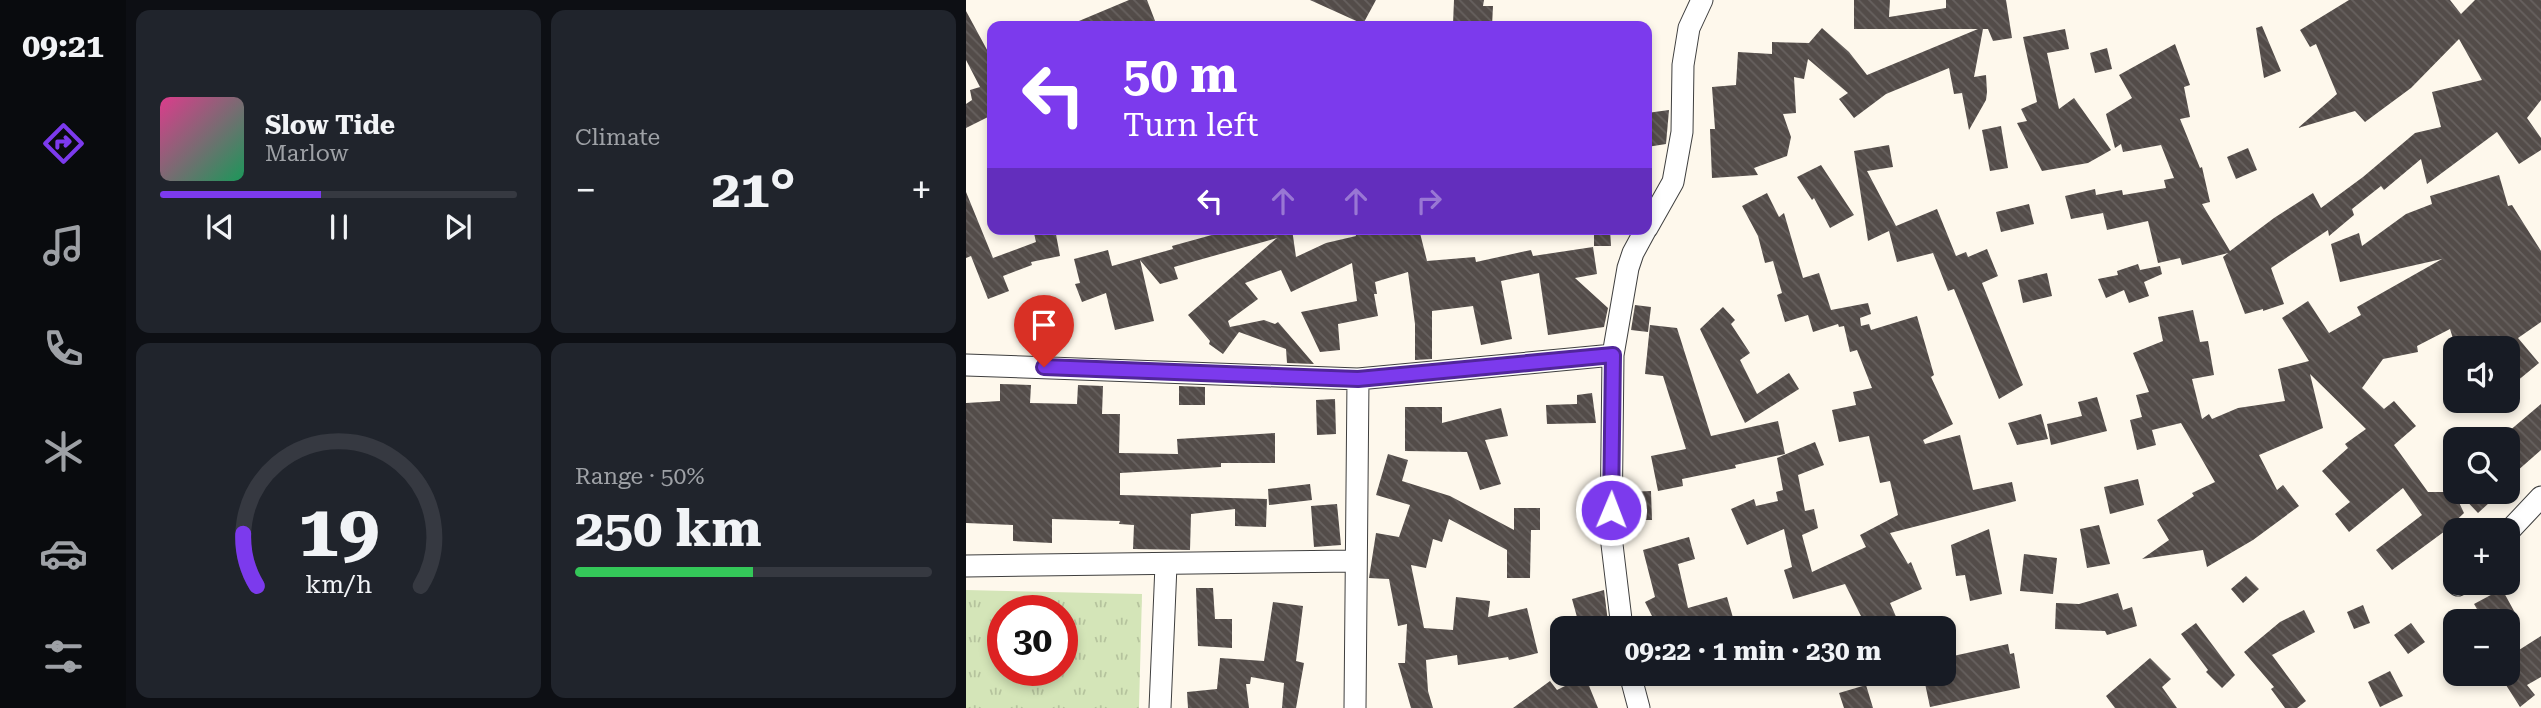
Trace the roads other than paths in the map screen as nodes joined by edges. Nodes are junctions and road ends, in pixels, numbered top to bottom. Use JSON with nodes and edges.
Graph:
{"nodes":[{"id":1,"x":1702,"y":0,"type":"edge"},
{"id":2,"x":1652,"y":219,"type":"edge"},
{"id":3,"x":1643,"y":235,"type":"edge"},
{"id":4,"x":1613,"y":355,"type":"junction"},
{"id":5,"x":966,"y":365,"type":"edge"},
{"id":6,"x":1358,"y":379,"type":"junction"},
{"id":7,"x":2541,"y":497,"type":"edge"},
{"id":8,"x":2520,"y":519,"type":"edge"},
{"id":9,"x":1355,"y":561,"type":"junction"},
{"id":10,"x":1166,"y":565,"type":"junction"},
{"id":11,"x":966,"y":566,"type":"edge"},
{"id":12,"x":1621,"y":616,"type":"edge"},
{"id":13,"x":1633,"y":686,"type":"edge"},
{"id":14,"x":1160,"y":708,"type":"edge"},
{"id":15,"x":1355,"y":708,"type":"edge"},
{"id":16,"x":1639,"y":708,"type":"edge"}],
"edges":[{"from":1,"to":2,"type":"street"},
{"from":3,"to":4,"type":"street"},
{"from":4,"to":6,"type":"street"},
{"from":4,"to":12,"type":"street"},
{"from":5,"to":6,"type":"street"},
{"from":6,"to":9,"type":"street"},
{"from":7,"to":8,"type":"street"},
{"from":9,"to":10,"type":"street"},
{"from":9,"to":15,"type":"street"},
{"from":10,"to":11,"type":"street"},
{"from":10,"to":14,"type":"street"},
{"from":13,"to":16,"type":"street"}]}
